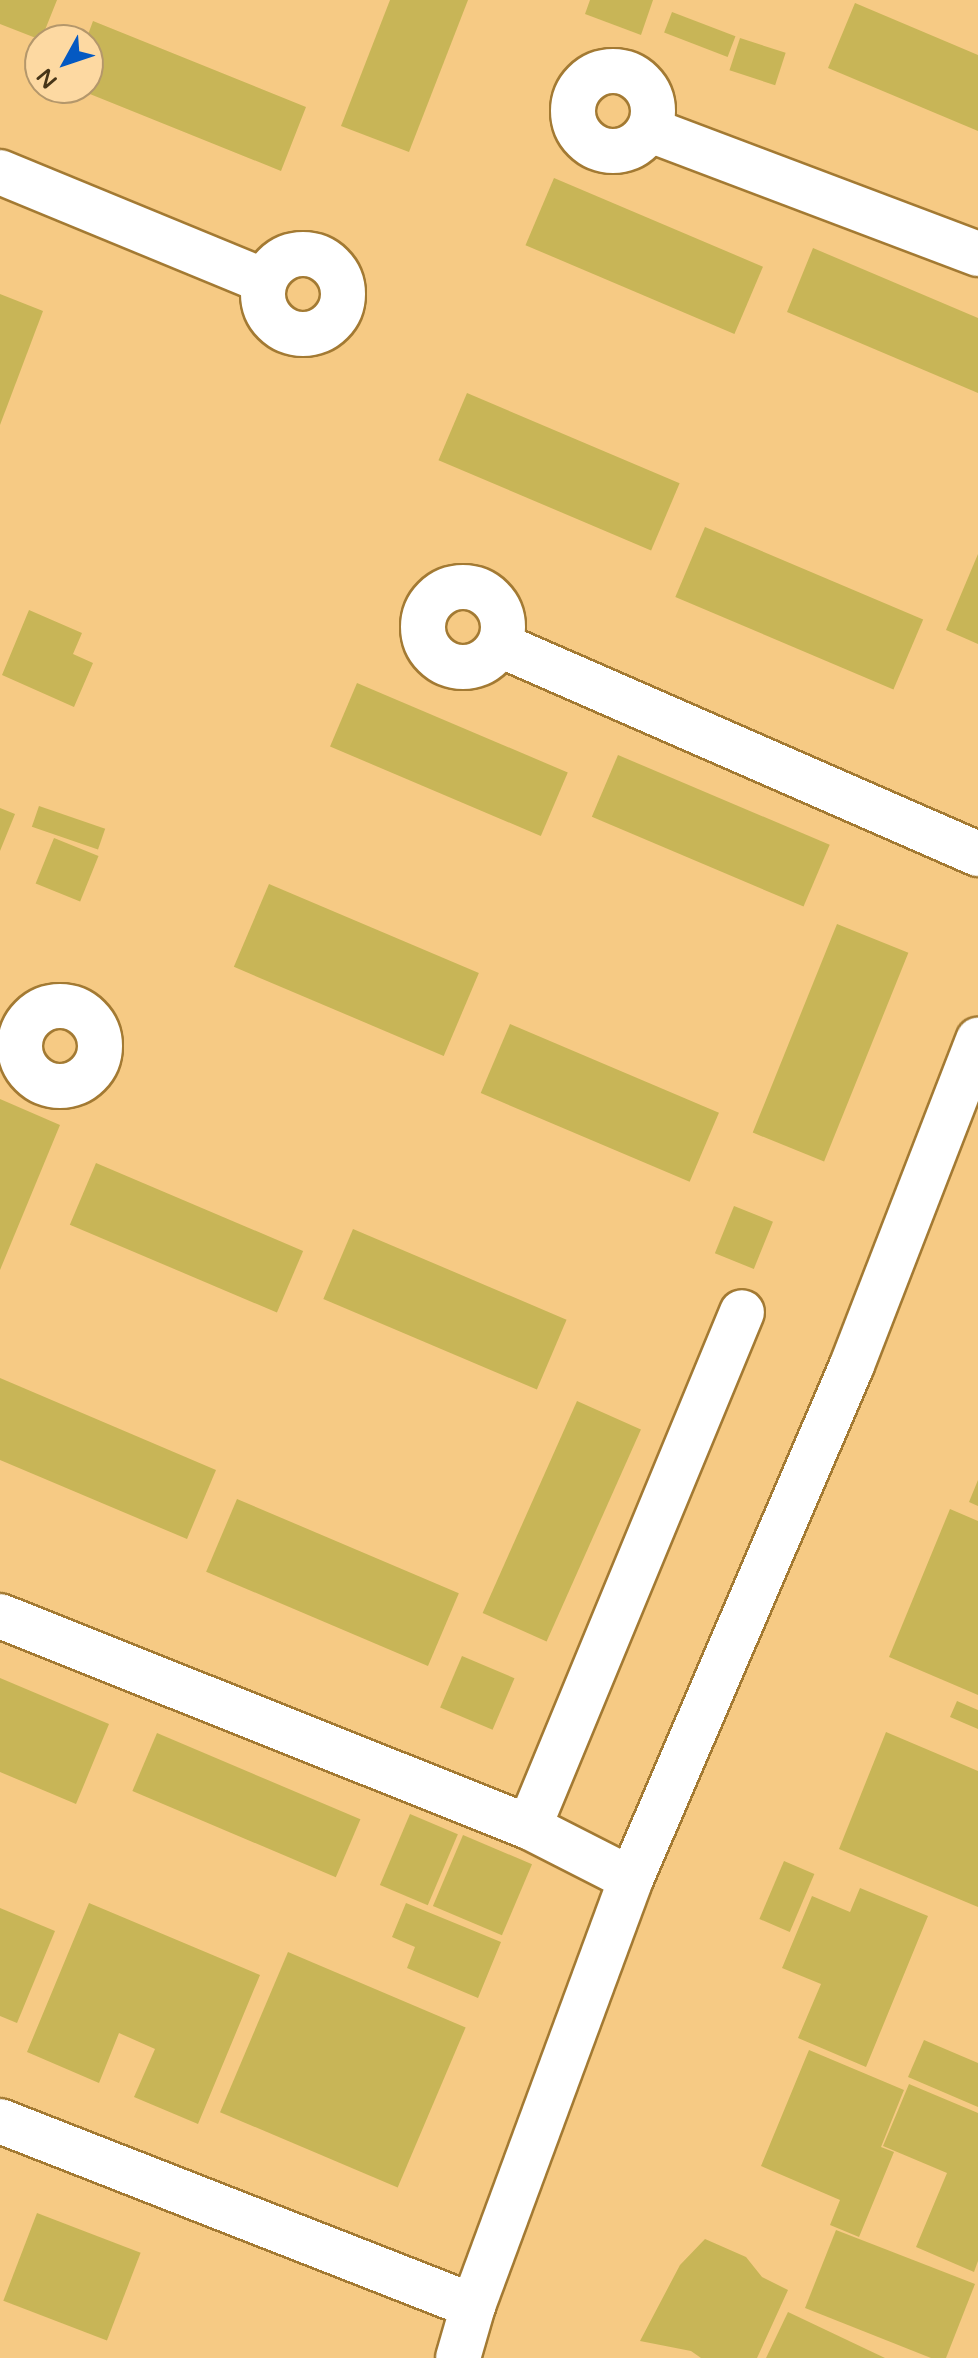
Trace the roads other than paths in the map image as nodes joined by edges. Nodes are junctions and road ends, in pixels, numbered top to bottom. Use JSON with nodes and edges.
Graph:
{"nodes":[{"id":1,"x":650,"y":130,"type":"dead end"},
{"id":2,"x":0,"y":172,"type":"edge"},
{"id":3,"x":978,"y":254,"type":"edge"},
{"id":4,"x":264,"y":281,"type":"dead end"},
{"id":5,"x":500,"y":645,"type":"dead end"},
{"id":6,"x":978,"y":854,"type":"edge"},
{"id":7,"x":978,"y":1040,"type":"edge"},
{"id":8,"x":742,"y":1312,"type":"dead end"},
{"id":9,"x":0,"y":1616,"type":"edge"},
{"id":10,"x":529,"y":1827,"type":"junction"},
{"id":11,"x":631,"y":1879,"type":"junction"},
{"id":12,"x":0,"y":2121,"type":"edge"},
{"id":13,"x":473,"y":2306,"type":"junction"},
{"id":14,"x":458,"y":2358,"type":"edge"}],
"edges":[{"from":1,"to":3,"type":"street"},
{"from":2,"to":4,"type":"street"},
{"from":5,"to":6,"type":"street"},
{"from":7,"to":11,"type":"street"},
{"from":8,"to":10,"type":"street"},
{"from":9,"to":10,"type":"street"},
{"from":10,"to":11,"type":"street"},
{"from":11,"to":13,"type":"street"},
{"from":12,"to":13,"type":"street"},
{"from":13,"to":14,"type":"street"}]}
